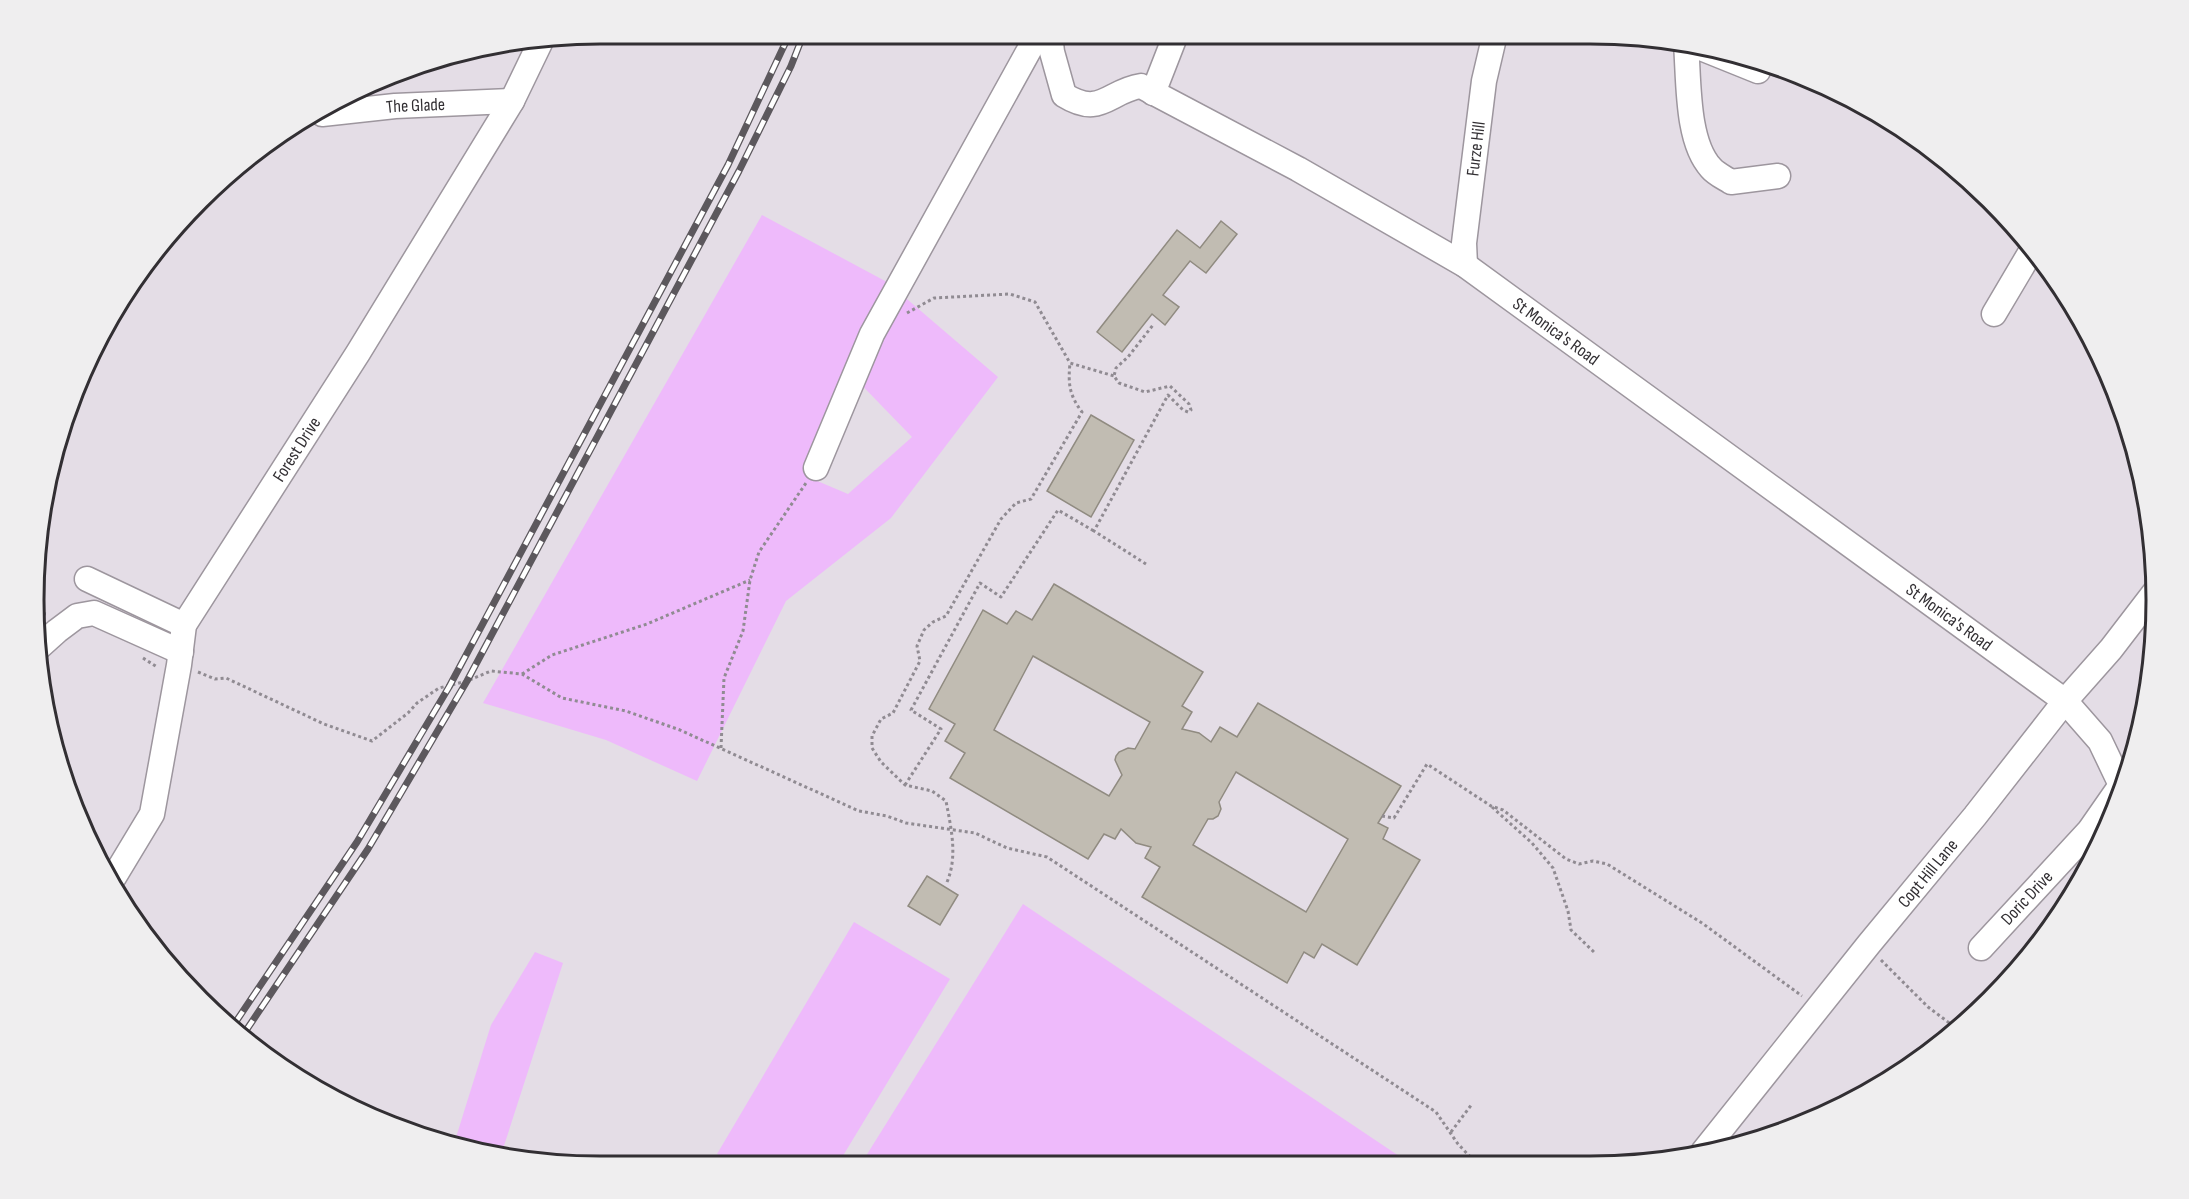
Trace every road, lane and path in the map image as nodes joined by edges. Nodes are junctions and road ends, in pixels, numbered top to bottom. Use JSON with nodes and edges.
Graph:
{"nodes":[{"id":1,"x":1032,"y":44,"type":"edge"},
{"id":2,"x":1052,"y":44,"type":"edge"},
{"id":3,"x":1172,"y":44,"type":"edge"},
{"id":4,"x":1493,"y":44,"type":"edge"},
{"id":5,"x":538,"y":47,"type":"edge"},
{"id":6,"x":1687,"y":52,"type":"edge"},
{"id":7,"x":1745,"y":66,"type":"edge"},
{"id":8,"x":1758,"y":71,"type":"dead end"},
{"id":9,"x":1154,"y":93,"type":"junction"},
{"id":10,"x":512,"y":101,"type":"junction"},
{"id":11,"x":331,"y":113,"type":"edge"},
{"id":12,"x":1778,"y":176,"type":"dead end"},
{"id":13,"x":2028,"y":257,"type":"edge"},
{"id":14,"x":1465,"y":266,"type":"junction"},
{"id":15,"x":1994,"y":314,"type":"dead end"},
{"id":16,"x":898,"y":318,"type":"dead end"},
{"id":17,"x":1153,"y":325,"type":"dead end"},
{"id":18,"x":1071,"y":363,"type":"junction"},
{"id":19,"x":1114,"y":376,"type":"junction"},
{"id":20,"x":816,"y":468,"type":"joint"},
{"id":21,"x":1094,"y":531,"type":"junction"},
{"id":22,"x":1146,"y":564,"type":"dead end"},
{"id":23,"x":87,"y":579,"type":"dead end"},
{"id":24,"x":750,"y":580,"type":"junction"},
{"id":25,"x":2146,"y":604,"type":"edge"},
{"id":26,"x":44,"y":614,"type":"edge"},
{"id":27,"x":77,"y":616,"type":"junction"},
{"id":28,"x":184,"y":625,"type":"junction"},
{"id":29,"x":45,"y":642,"type":"edge"},
{"id":30,"x":138,"y":655,"type":"dead end"},
{"id":31,"x":180,"y":659,"type":"junction"},
{"id":32,"x":522,"y":674,"type":"junction"},
{"id":33,"x":2066,"y":701,"type":"junction"},
{"id":34,"x":721,"y":748,"type":"junction"},
{"id":35,"x":2117,"y":776,"type":"edge"},
{"id":36,"x":905,"y":785,"type":"junction"},
{"id":37,"x":1491,"y":806,"type":"junction"},
{"id":38,"x":2104,"y":811,"type":"edge"},
{"id":39,"x":1382,"y":816,"type":"dead end"},
{"id":40,"x":951,"y":829,"type":"junction"},
{"id":41,"x":116,"y":874,"type":"edge"},
{"id":42,"x":946,"y":882,"type":"dead end"},
{"id":43,"x":1869,"y":944,"type":"junction"},
{"id":44,"x":1981,"y":948,"type":"dead end"},
{"id":45,"x":1594,"y":953,"type":"dead end"},
{"id":46,"x":1818,"y":1008,"type":"junction"},
{"id":47,"x":1950,"y":1023,"type":"edge"},
{"id":48,"x":1472,"y":1104,"type":"dead end"},
{"id":49,"x":1451,"y":1132,"type":"junction"},
{"id":50,"x":1711,"y":1142,"type":"edge"},
{"id":51,"x":1469,"y":1156,"type":"edge"}],
"edges":[{"from":1,"to":20,"type":"street"},
{"from":2,"to":9,"type":"street","name":"St Monica's Road"},
{"from":3,"to":9,"type":"street"},
{"from":4,"to":14,"type":"street","name":"Furze Hill"},
{"from":5,"to":10,"type":"street","name":"Forest Drive"},
{"from":6,"to":12,"type":"street"},
{"from":7,"to":8,"type":"street"},
{"from":9,"to":14,"type":"street","name":"St Monica's Road"},
{"from":10,"to":11,"type":"street","name":"The Glade"},
{"from":10,"to":28,"type":"street","name":"Forest Drive"},
{"from":13,"to":15,"type":"street"},
{"from":14,"to":33,"type":"street","name":"St Monica's Road"},
{"from":16,"to":18,"type":"path"},
{"from":17,"to":19,"type":"path"},
{"from":18,"to":19,"type":"path"},
{"from":18,"to":36,"type":"path"},
{"from":19,"to":21,"type":"path"},
{"from":20,"to":24,"type":"path"},
{"from":21,"to":22,"type":"path"},
{"from":21,"to":36,"type":"path"},
{"from":23,"to":28,"type":"street"},
{"from":24,"to":32,"type":"path"},
{"from":24,"to":34,"type":"path"},
{"from":25,"to":33,"type":"street","name":"Copt Hill Lane"},
{"from":26,"to":27,"type":"path"},
{"from":27,"to":29,"type":"street"},
{"from":27,"to":31,"type":"street"},
{"from":28,"to":31,"type":"street","name":"Forest Drive"},
{"from":30,"to":31,"type":"path"},
{"from":31,"to":32,"type":"path"},
{"from":31,"to":41,"type":"street","name":"Forest Drive"},
{"from":32,"to":34,"type":"path"},
{"from":33,"to":35,"type":"street","name":"Doric Drive"},
{"from":33,"to":43,"type":"street","name":"Copt Hill Lane"},
{"from":34,"to":40,"type":"path"},
{"from":36,"to":40,"type":"path"},
{"from":37,"to":39,"type":"path"},
{"from":37,"to":45,"type":"path"},
{"from":37,"to":46,"type":"path"},
{"from":38,"to":44,"type":"street","name":"Doric Drive"},
{"from":40,"to":42,"type":"path"},
{"from":40,"to":49,"type":"path"},
{"from":43,"to":46,"type":"street","name":"Copt Hill Lane"},
{"from":43,"to":47,"type":"path"},
{"from":46,"to":50,"type":"street","name":"Copt Hill Lane"},
{"from":48,"to":49,"type":"path"},
{"from":49,"to":51,"type":"path"}]}
